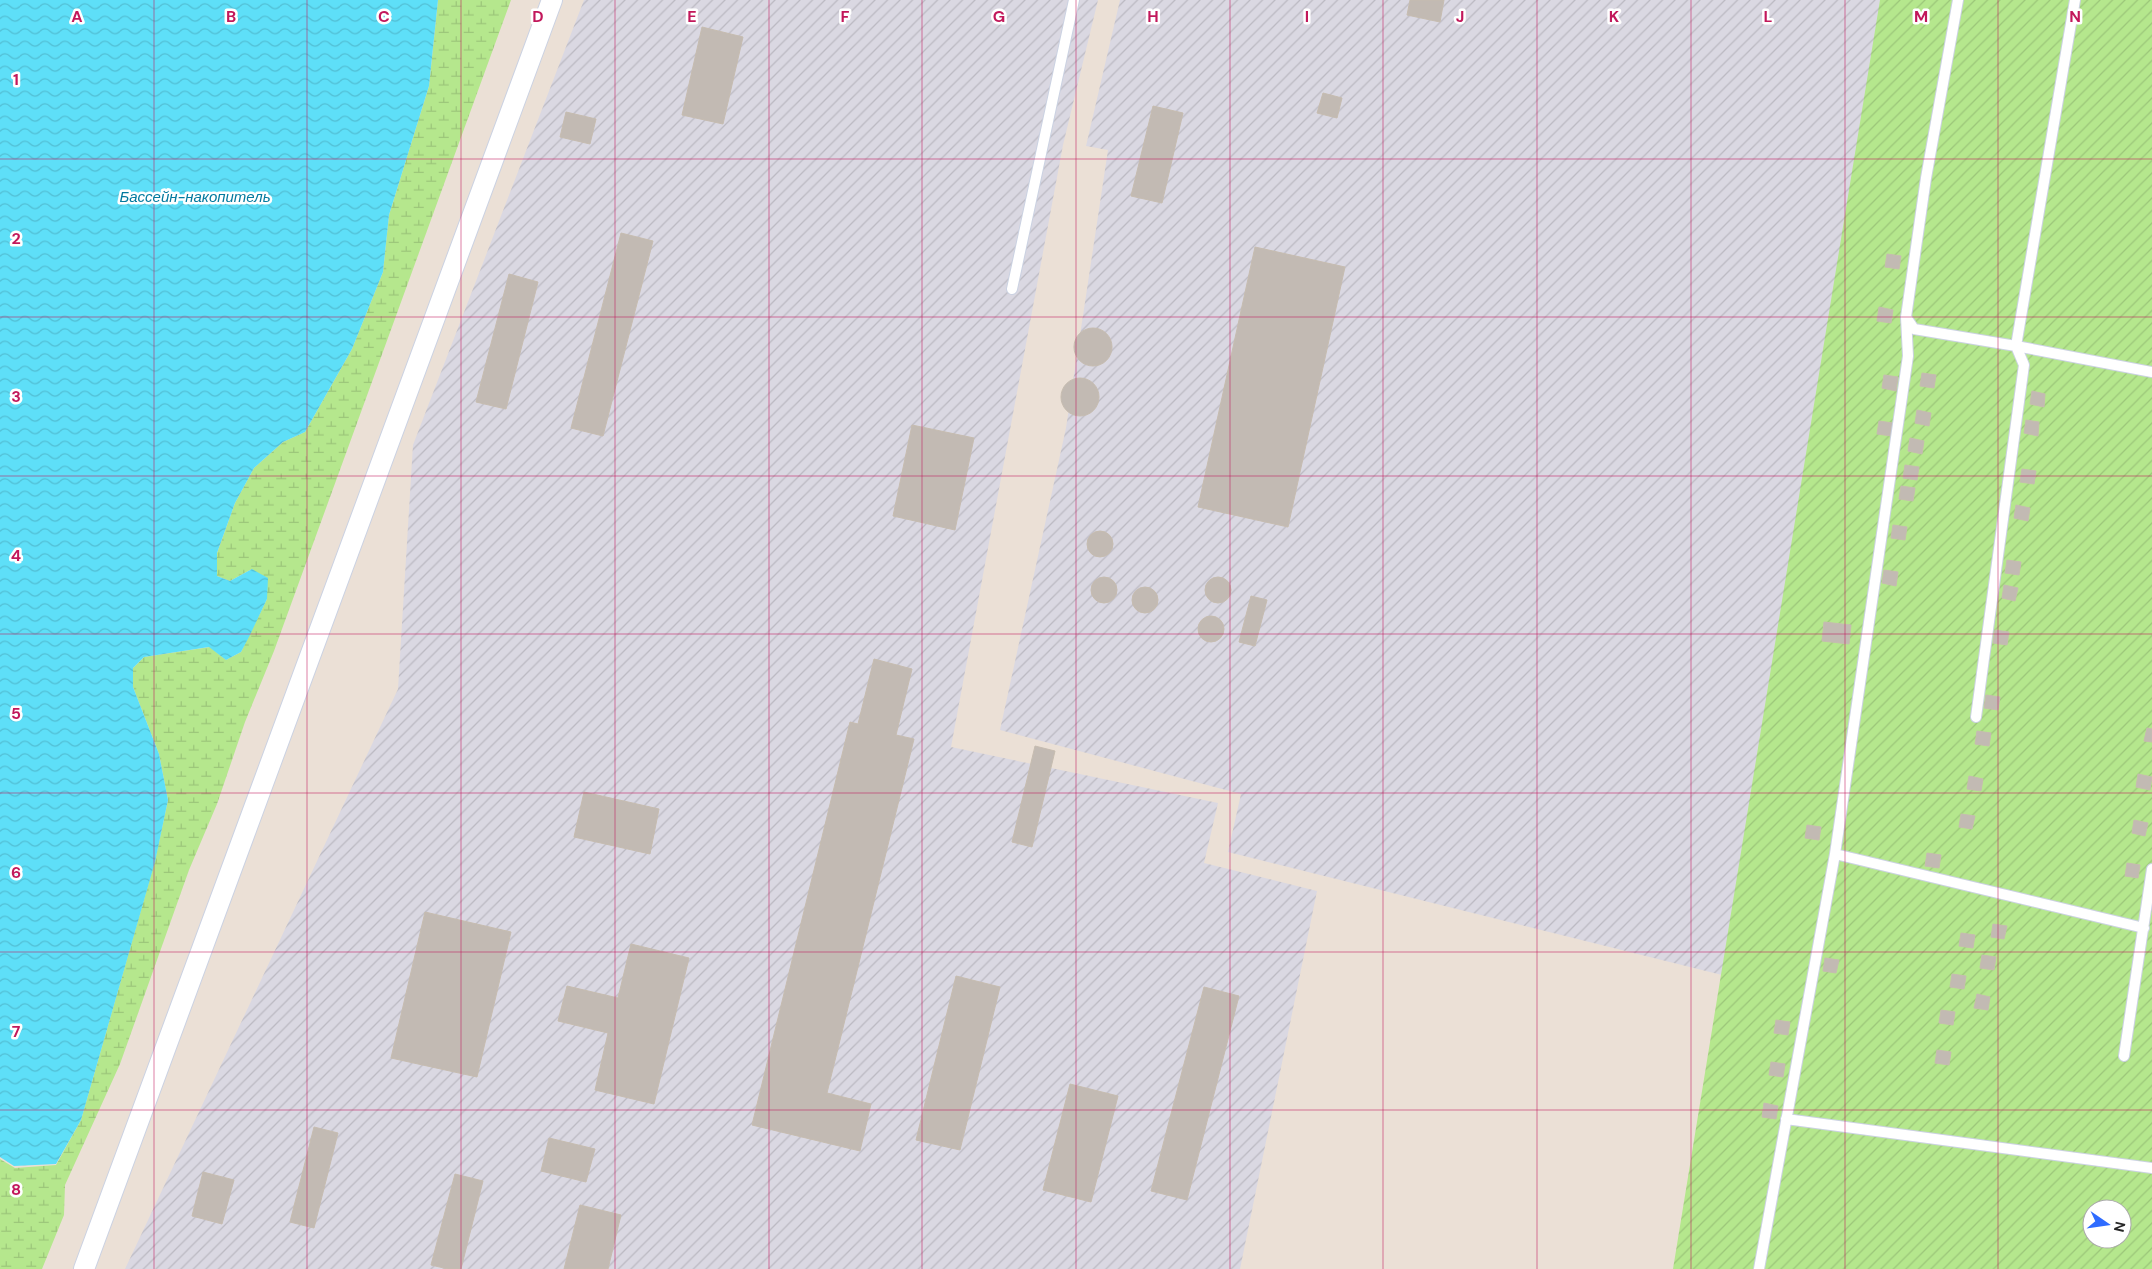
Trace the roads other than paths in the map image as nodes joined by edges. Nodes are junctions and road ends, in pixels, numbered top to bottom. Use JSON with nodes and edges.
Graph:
{"nodes":[{"id":1,"x":552,"y":0,"type":"edge"},
{"id":2,"x":1074,"y":0,"type":"edge"},
{"id":3,"x":1958,"y":0,"type":"edge"},
{"id":4,"x":2075,"y":0,"type":"edge"},
{"id":5,"x":1012,"y":289,"type":"dead end"},
{"id":6,"x":1906,"y":317,"type":"junction"},
{"id":7,"x":2016,"y":346,"type":"junction"},
{"id":8,"x":2152,"y":372,"type":"edge"},
{"id":9,"x":1976,"y":717,"type":"dead end"},
{"id":10,"x":1835,"y":854,"type":"junction"},
{"id":11,"x":2152,"y":869,"type":"edge"},
{"id":12,"x":2144,"y":928,"type":"junction"},
{"id":13,"x":2124,"y":1056,"type":"dead end"},
{"id":14,"x":1786,"y":1119,"type":"junction"},
{"id":15,"x":2152,"y":1168,"type":"edge"},
{"id":16,"x":84,"y":1269,"type":"edge"},
{"id":17,"x":1759,"y":1269,"type":"edge"}],
"edges":[{"from":1,"to":16,"type":"street"},
{"from":2,"to":5,"type":"lane"},
{"from":3,"to":6,"type":"lane"},
{"from":4,"to":7,"type":"lane"},
{"from":6,"to":7,"type":"lane"},
{"from":6,"to":10,"type":"lane"},
{"from":7,"to":8,"type":"lane"},
{"from":7,"to":9,"type":"lane"},
{"from":10,"to":12,"type":"lane"},
{"from":10,"to":14,"type":"lane"},
{"from":11,"to":12,"type":"lane"},
{"from":12,"to":13,"type":"lane"},
{"from":14,"to":15,"type":"lane"},
{"from":14,"to":17,"type":"lane"}]}
